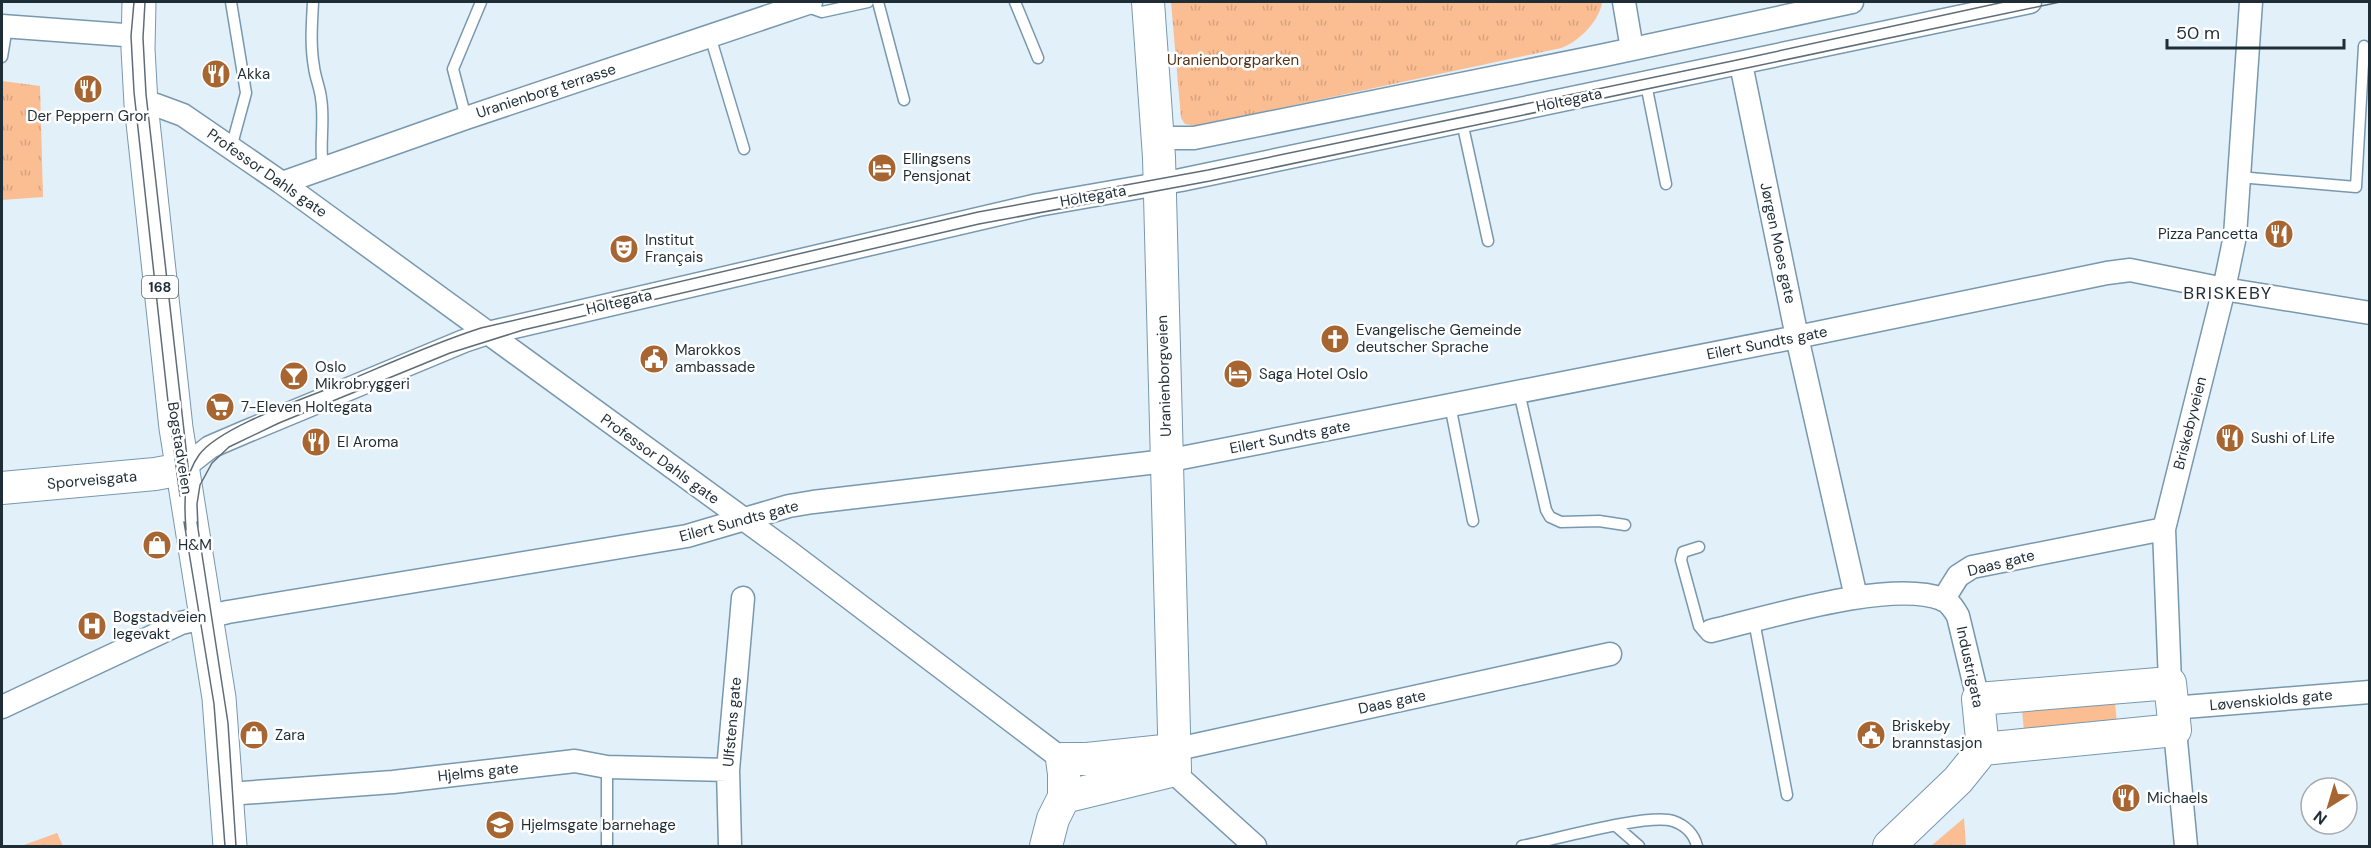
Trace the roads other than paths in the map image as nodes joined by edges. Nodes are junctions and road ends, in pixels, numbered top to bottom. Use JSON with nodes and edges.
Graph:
{"nodes":[{"id":1,"x":139,"y":2,"type":"edge"},
{"id":2,"x":231,"y":2,"type":"edge"},
{"id":3,"x":313,"y":2,"type":"edge"},
{"id":4,"x":481,"y":2,"type":"edge"},
{"id":5,"x":868,"y":2,"type":"edge"},
{"id":6,"x":878,"y":2,"type":"edge"},
{"id":7,"x":1015,"y":2,"type":"edge"},
{"id":8,"x":1148,"y":2,"type":"edge"},
{"id":9,"x":1624,"y":2,"type":"edge"},
{"id":10,"x":1851,"y":2,"type":"edge"},
{"id":11,"x":2030,"y":2,"type":"edge"},
{"id":12,"x":2252,"y":2,"type":"edge"},
{"id":13,"x":807,"y":4,"type":"edge"},
{"id":14,"x":1826,"y":4,"type":"edge"},
{"id":15,"x":4,"y":26,"type":"edge"},
{"id":16,"x":710,"y":36,"type":"junction"},
{"id":17,"x":138,"y":43,"type":"junction"},
{"id":18,"x":2364,"y":46,"type":"dead end"},
{"id":19,"x":1632,"y":49,"type":"junction"},
{"id":20,"x":2,"y":57,"type":"edge"},
{"id":21,"x":1038,"y":58,"type":"dead end"},
{"id":22,"x":1741,"y":64,"type":"junction"},
{"id":23,"x":1646,"y":84,"type":"junction"},
{"id":24,"x":904,"y":100,"type":"dead end"},
{"id":25,"x":141,"y":104,"type":"junction"},
{"id":26,"x":466,"y":118,"type":"junction"},
{"id":27,"x":1462,"y":122,"type":"junction"},
{"id":28,"x":1157,"y":138,"type":"junction"},
{"id":29,"x":231,"y":148,"type":"junction"},
{"id":30,"x":744,"y":148,"type":"dead end"},
{"id":31,"x":322,"y":168,"type":"junction"},
{"id":32,"x":2239,"y":177,"type":"junction"},
{"id":33,"x":282,"y":183,"type":"junction"},
{"id":34,"x":1159,"y":184,"type":"junction"},
{"id":35,"x":1666,"y":184,"type":"dead end"},
{"id":36,"x":1488,"y":241,"type":"dead end"},
{"id":37,"x":2224,"y":289,"type":"junction"},
{"id":38,"x":2370,"y":314,"type":"edge"},
{"id":39,"x":488,"y":333,"type":"junction"},
{"id":40,"x":1797,"y":337,"type":"junction"},
{"id":41,"x":1520,"y":392,"type":"junction"},
{"id":42,"x":1450,"y":405,"type":"junction"},
{"id":43,"x":1166,"y":461,"type":"junction"},
{"id":44,"x":182,"y":469,"type":"junction"},
{"id":45,"x":2,"y":488,"type":"edge"},
{"id":46,"x":744,"y":520,"type":"junction"},
{"id":47,"x":1473,"y":521,"type":"dead end"},
{"id":48,"x":1625,"y":525,"type":"dead end"},
{"id":49,"x":2164,"y":529,"type":"junction"},
{"id":50,"x":1699,"y":547,"type":"dead end"},
{"id":51,"x":1856,"y":597,"type":"junction"},
{"id":52,"x":743,"y":598,"type":"dead end"},
{"id":53,"x":1943,"y":600,"type":"junction"},
{"id":54,"x":206,"y":616,"type":"junction"},
{"id":55,"x":1754,"y":621,"type":"junction"},
{"id":56,"x":1711,"y":631,"type":"joint"},
{"id":57,"x":1610,"y":654,"type":"dead end"},
{"id":58,"x":2369,"y":688,"type":"edge"},
{"id":59,"x":1978,"y":699,"type":"junction"},
{"id":60,"x":2,"y":707,"type":"edge"},
{"id":61,"x":2172,"y":707,"type":"junction"},
{"id":62,"x":1983,"y":749,"type":"junction"},
{"id":63,"x":1062,"y":759,"type":"junction"},
{"id":64,"x":1174,"y":760,"type":"junction"},
{"id":65,"x":607,"y":767,"type":"junction"},
{"id":66,"x":728,"y":770,"type":"junction"},
{"id":67,"x":228,"y":794,"type":"junction"},
{"id":68,"x":1787,"y":795,"type":"dead end"},
{"id":69,"x":1064,"y":797,"type":"junction"},
{"id":70,"x":1616,"y":826,"type":"junction"},
{"id":71,"x":230,"y":846,"type":"edge"},
{"id":72,"x":607,"y":846,"type":"edge"},
{"id":73,"x":730,"y":846,"type":"edge"},
{"id":74,"x":1046,"y":846,"type":"edge"},
{"id":75,"x":1255,"y":846,"type":"edge"},
{"id":76,"x":1522,"y":846,"type":"edge"},
{"id":77,"x":1639,"y":846,"type":"edge"},
{"id":78,"x":1697,"y":846,"type":"edge"},
{"id":79,"x":1889,"y":846,"type":"edge"},
{"id":80,"x":2186,"y":846,"type":"edge"}],
"edges":[{"from":1,"to":17,"type":"main road","number":"168"},
{"from":2,"to":29,"type":"lane"},
{"from":3,"to":31,"type":"lane"},
{"from":4,"to":26,"type":"lane"},
{"from":5,"to":13,"type":"lane"},
{"from":6,"to":24,"type":"lane"},
{"from":7,"to":21,"type":"lane"},
{"from":8,"to":28,"type":"street","name":"Uranienborgveien"},
{"from":9,"to":19,"type":"street"},
{"from":10,"to":14,"type":"street"},
{"from":11,"to":22,"type":"street","name":"Holtegata"},
{"from":12,"to":32,"type":"street","name":"Briskebyveien"},
{"from":13,"to":16,"type":"street","name":"Uranienborg terrasse"},
{"from":14,"to":19,"type":"street"},
{"from":15,"to":17,"type":"street"},
{"from":15,"to":20,"type":"lane"},
{"from":16,"to":26,"type":"street","name":"Uranienborg terrasse"},
{"from":16,"to":30,"type":"lane"},
{"from":17,"to":25,"type":"main road","name":"Bogstadveien","number":"168"},
{"from":18,"to":32,"type":"lane"},
{"from":19,"to":28,"type":"street"},
{"from":22,"to":23,"type":"street","name":"Holtegata"},
{"from":22,"to":40,"type":"street","name":"Jørgen Moes gate"},
{"from":23,"to":27,"type":"street","name":"Holtegata"},
{"from":23,"to":35,"type":"lane"},
{"from":25,"to":29,"type":"street","name":"Professor Dahls gate"},
{"from":25,"to":44,"type":"main road","name":"Bogstadveien","number":"168"},
{"from":26,"to":31,"type":"street","name":"Uranienborg terrasse"},
{"from":27,"to":34,"type":"street","name":"Holtegata"},
{"from":27,"to":36,"type":"lane"},
{"from":28,"to":34,"type":"street","name":"Uranienborgveien"},
{"from":29,"to":33,"type":"street","name":"Professor Dahls gate"},
{"from":31,"to":33,"type":"street","name":"Uranienborg terrasse"},
{"from":32,"to":37,"type":"street","name":"Briskebyveien"},
{"from":33,"to":39,"type":"street","name":"Professor Dahls gate"},
{"from":34,"to":39,"type":"street","name":"Holtegata"},
{"from":34,"to":43,"type":"street","name":"Uranienborgveien"},
{"from":37,"to":38,"type":"street","name":"Eilert Sundts gate"},
{"from":37,"to":40,"type":"street","name":"Eilert Sundts gate"},
{"from":37,"to":49,"type":"street","name":"Briskebyveien"},
{"from":39,"to":44,"type":"street","name":"Holtegata"},
{"from":39,"to":46,"type":"street","name":"Professor Dahls gate"},
{"from":40,"to":41,"type":"street","name":"Eilert Sundts gate"},
{"from":40,"to":51,"type":"street","name":"Jørgen Moes gate"},
{"from":41,"to":42,"type":"street","name":"Eilert Sundts gate"},
{"from":41,"to":48,"type":"lane"},
{"from":42,"to":43,"type":"street","name":"Eilert Sundts gate"},
{"from":42,"to":47,"type":"lane"},
{"from":43,"to":46,"type":"street","name":"Eilert Sundts gate"},
{"from":43,"to":64,"type":"street","name":"Uranienborgveien"},
{"from":44,"to":45,"type":"street","name":"Sporveisgata"},
{"from":44,"to":54,"type":"main road","name":"Bogstadveien","number":"168"},
{"from":46,"to":54,"type":"street","name":"Eilert Sundts gate"},
{"from":46,"to":63,"type":"street","name":"Professor Dahls gate"},
{"from":49,"to":53,"type":"street","name":"Daas gate"},
{"from":49,"to":61,"type":"street","name":"Briskebyveien"},
{"from":50,"to":56,"type":"lane"},
{"from":51,"to":53,"type":"street"},
{"from":51,"to":55,"type":"street"},
{"from":52,"to":66,"type":"street","name":"Ulfstens gate"},
{"from":53,"to":59,"type":"street","name":"Industrigata"},
{"from":54,"to":60,"type":"street","name":"Eilert Sundts gate"},
{"from":54,"to":67,"type":"main road","name":"Bogstadveien","number":"168"},
{"from":55,"to":56,"type":"street"},
{"from":55,"to":68,"type":"lane"},
{"from":57,"to":64,"type":"street","name":"Daas gate"},
{"from":58,"to":61,"type":"street","name":"Løvenskiolds gate"},
{"from":59,"to":61,"type":"street","name":"Løvenskiolds gate"},
{"from":59,"to":62,"type":"street","name":"Industrigata"},
{"from":61,"to":62,"type":"street","name":"Løvenskiolds gate"},
{"from":61,"to":80,"type":"street","name":"Briskebyveien"},
{"from":62,"to":79,"type":"street"},
{"from":63,"to":64,"type":"street"},
{"from":63,"to":69,"type":"street"},
{"from":64,"to":69,"type":"street"},
{"from":64,"to":75,"type":"street"},
{"from":65,"to":66,"type":"street","name":"Hjelms gate"},
{"from":65,"to":67,"type":"street","name":"Hjelms gate"},
{"from":65,"to":72,"type":"lane"},
{"from":66,"to":73,"type":"street","name":"Ulfstens gate"},
{"from":67,"to":71,"type":"main road","name":"Bogstadveien","number":"168"},
{"from":69,"to":74,"type":"street"},
{"from":70,"to":76,"type":"lane"},
{"from":70,"to":77,"type":"lane"},
{"from":70,"to":78,"type":"lane"}]}
